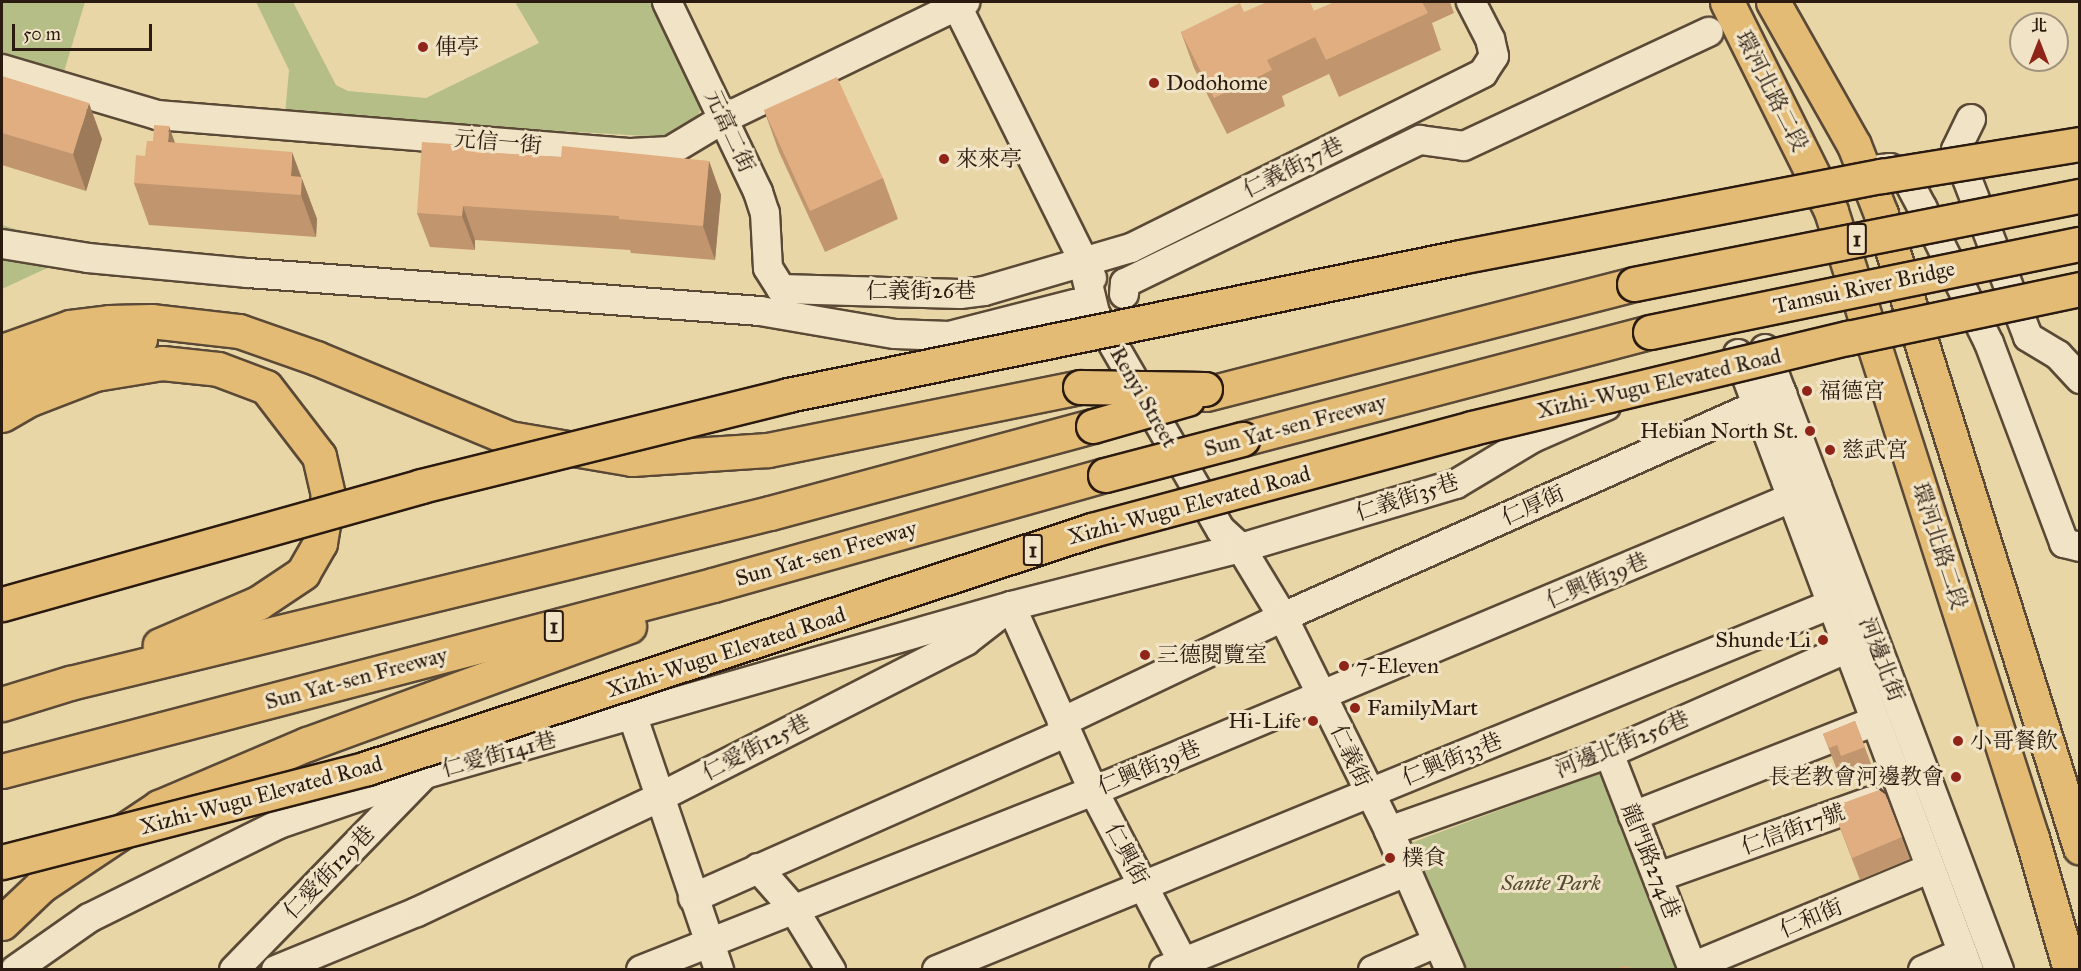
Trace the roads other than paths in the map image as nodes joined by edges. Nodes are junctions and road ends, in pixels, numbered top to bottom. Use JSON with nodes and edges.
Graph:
{"nodes":[{"id":1,"x":668,"y":2,"type":"edge"},
{"id":2,"x":1471,"y":2,"type":"edge"},
{"id":3,"x":1727,"y":2,"type":"edge"},
{"id":4,"x":1773,"y":2,"type":"edge"},
{"id":5,"x":959,"y":3,"type":"edge"},
{"id":6,"x":1709,"y":32,"type":"dead end"},
{"id":7,"x":2,"y":69,"type":"edge"},
{"id":8,"x":725,"y":118,"type":"junction"},
{"id":9,"x":1971,"y":119,"type":"dead end"},
{"id":10,"x":2079,"y":144,"type":"edge"},
{"id":11,"x":1863,"y":170,"type":"junction"},
{"id":12,"x":1818,"y":183,"type":"junction"},
{"id":13,"x":2079,"y":196,"type":"edge"},
{"id":14,"x":1923,"y":207,"type":"junction"},
{"id":15,"x":1881,"y":214,"type":"junction"},
{"id":16,"x":2,"y":244,"type":"edge"},
{"id":17,"x":2079,"y":244,"type":"edge"},
{"id":18,"x":1083,"y":263,"type":"junction"},
{"id":19,"x":768,"y":268,"type":"joint"},
{"id":20,"x":2079,"y":289,"type":"edge"},
{"id":21,"x":1124,"y":294,"type":"dead end"},
{"id":22,"x":1075,"y":304,"type":"dead end"},
{"id":23,"x":1868,"y":320,"type":"junction"},
{"id":24,"x":1650,"y":332,"type":"joint"},
{"id":25,"x":270,"y":341,"type":"junction"},
{"id":26,"x":2,"y":351,"type":"edge"},
{"id":27,"x":1752,"y":352,"type":"junction"},
{"id":28,"x":2079,"y":379,"type":"edge"},
{"id":29,"x":2,"y":383,"type":"edge"},
{"id":30,"x":1209,"y":392,"type":"junction"},
{"id":31,"x":1770,"y":399,"type":"junction"},
{"id":32,"x":2,"y":416,"type":"edge"},
{"id":33,"x":1805,"y":492,"type":"junction"},
{"id":34,"x":878,"y":539,"type":"junction"},
{"id":35,"x":2079,"y":547,"type":"edge"},
{"id":36,"x":1241,"y":549,"type":"junction"},
{"id":37,"x":1834,"y":603,"type":"junction"},
{"id":38,"x":2,"y":604,"type":"edge"},
{"id":39,"x":1011,"y":606,"type":"junction"},
{"id":40,"x":1283,"y":617,"type":"junction"},
{"id":41,"x":1851,"y":646,"type":"junction"},
{"id":42,"x":70,"y":683,"type":"junction"},
{"id":43,"x":1323,"y":696,"type":"junction"},
{"id":44,"x":2,"y":704,"type":"edge"},
{"id":45,"x":633,"y":717,"type":"junction"},
{"id":46,"x":1877,"y":720,"type":"junction"},
{"id":47,"x":1064,"y":728,"type":"junction"},
{"id":48,"x":1609,"y":753,"type":"junction"},
{"id":49,"x":2,"y":771,"type":"edge"},
{"id":50,"x":424,"y":774,"type":"junction"},
{"id":51,"x":1916,"y":785,"type":"junction"},
{"id":52,"x":1093,"y":790,"type":"junction"},
{"id":53,"x":1368,"y":793,"type":"junction"},
{"id":54,"x":658,"y":798,"type":"junction"},
{"id":55,"x":1633,"y":816,"type":"junction"},
{"id":56,"x":1389,"y":831,"type":"junction"},
{"id":57,"x":2079,"y":848,"type":"edge"},
{"id":58,"x":2,"y":862,"type":"edge"},
{"id":59,"x":758,"y":868,"type":"junction"},
{"id":60,"x":1929,"y":869,"type":"junction"},
{"id":61,"x":1407,"y":872,"type":"junction"},
{"id":62,"x":1658,"y":876,"type":"junction"},
{"id":63,"x":1144,"y":886,"type":"junction"},
{"id":64,"x":693,"y":898,"type":"junction"},
{"id":65,"x":793,"y":908,"type":"junction"},
{"id":66,"x":2,"y":923,"type":"edge"},
{"id":67,"x":710,"y":942,"type":"junction"},
{"id":68,"x":1436,"y":943,"type":"junction"},
{"id":69,"x":1966,"y":961,"type":"edge"},
{"id":70,"x":1178,"y":967,"type":"edge"},
{"id":71,"x":1693,"y":968,"type":"edge"},
{"id":72,"x":15,"y":969,"type":"edge"},
{"id":73,"x":234,"y":969,"type":"edge"},
{"id":74,"x":276,"y":969,"type":"edge"},
{"id":75,"x":642,"y":969,"type":"edge"},
{"id":76,"x":719,"y":969,"type":"edge"},
{"id":77,"x":831,"y":969,"type":"edge"},
{"id":78,"x":937,"y":969,"type":"edge"},
{"id":79,"x":1373,"y":969,"type":"edge"},
{"id":80,"x":1450,"y":969,"type":"edge"},
{"id":81,"x":1923,"y":969,"type":"edge"},
{"id":82,"x":1999,"y":969,"type":"edge"},
{"id":83,"x":2070,"y":969,"type":"edge"}],
"edges":[{"from":1,"to":8,"type":"street","name":"元富二街"},
{"from":2,"to":18,"type":"street","name":"仁義街37巷"},
{"from":3,"to":12,"type":"main road","name":"環河北路二段"},
{"from":4,"to":11,"type":"main road","name":"環河北路二段"},
{"from":5,"to":8,"type":"street","name":"元信一街"},
{"from":5,"to":18,"type":"street","name":"Renyi Street"},
{"from":6,"to":21,"type":"street"},
{"from":7,"to":8,"type":"street","name":"元信一街"},
{"from":8,"to":19,"type":"street","name":"元富二街"},
{"from":9,"to":28,"type":"street"},
{"from":10,"to":38,"type":"main road","bridge":true},
{"from":11,"to":12,"type":"street"},
{"from":11,"to":14,"type":"street"},
{"from":11,"to":15,"type":"main road","name":"環河北路二段"},
{"from":12,"to":23,"type":"main road","name":"環河北路二段"},
{"from":13,"to":30,"type":"main road","number":"1","bridge":true},
{"from":14,"to":15,"type":"street"},
{"from":14,"to":35,"type":"street"},
{"from":15,"to":57,"type":"main road","name":"環河北路二段"},
{"from":16,"to":22,"type":"street"},
{"from":17,"to":24,"type":"main road","name":"Tamsui River Bridge","number":"1","bridge":true},
{"from":18,"to":19,"type":"street","name":"仁義街26巷"},
{"from":18,"to":36,"type":"street","name":"Renyi Street"},
{"from":20,"to":58,"type":"main road","name":"Xizhi-Wugu Elevated Road","number":"1","bridge":true},
{"from":23,"to":27,"type":"street","name":"仁義街35巷"},
{"from":23,"to":83,"type":"main road","name":"環河北路二段"},
{"from":24,"to":34,"type":"main road","name":"Sun Yat-sen Freeway","number":"1","bridge":true},
{"from":25,"to":26,"type":"main road"},
{"from":25,"to":29,"type":"main road"},
{"from":25,"to":30,"type":"main road","bridge":true},
{"from":27,"to":31,"type":"street","name":"河邊北街"},
{"from":27,"to":36,"type":"street","name":"仁義街35巷"},
{"from":30,"to":42,"type":"main road","number":"1","bridge":true},
{"from":31,"to":33,"type":"street","name":"河邊北街"},
{"from":31,"to":40,"type":"street","name":"仁厚街"},
{"from":32,"to":42,"type":"main road"},
{"from":33,"to":37,"type":"street","name":"河邊北街"},
{"from":33,"to":43,"type":"street","name":"仁興街39巷"},
{"from":33,"to":51,"type":"street","name":"河邊北街"},
{"from":34,"to":49,"type":"main road","name":"Sun Yat-sen Freeway","number":"1"},
{"from":34,"to":66,"type":"main road"},
{"from":36,"to":39,"type":"street","name":"仁愛街125巷"},
{"from":36,"to":40,"type":"street","name":"仁義街"},
{"from":37,"to":41,"type":"street","name":"河邊北街"},
{"from":37,"to":53,"type":"street","name":"仁興街33巷"},
{"from":39,"to":45,"type":"street","name":"仁愛街141巷"},
{"from":39,"to":47,"type":"street","name":"仁興街"},
{"from":39,"to":54,"type":"street","name":"仁愛街125巷"},
{"from":40,"to":43,"type":"street","name":"仁義街"},
{"from":40,"to":47,"type":"street","name":"仁厚街"},
{"from":41,"to":46,"type":"street","name":"河邊北街"},
{"from":41,"to":48,"type":"street","name":"河邊北街256巷"},
{"from":42,"to":44,"type":"main road","number":"1"},
{"from":43,"to":52,"type":"street","name":"仁興街39巷"},
{"from":43,"to":53,"type":"street","name":"仁義街"},
{"from":45,"to":50,"type":"street","name":"仁愛街141巷"},
{"from":45,"to":54,"type":"street"},
{"from":46,"to":51,"type":"street","name":"河邊北街"},
{"from":46,"to":55,"type":"street"},
{"from":47,"to":52,"type":"street","name":"仁興街"},
{"from":47,"to":59,"type":"street","name":"仁厚街"},
{"from":48,"to":55,"type":"street","name":"龍門路274巷"},
{"from":48,"to":56,"type":"street","name":"河邊北街256巷"},
{"from":50,"to":72,"type":"street","name":"仁愛街141巷"},
{"from":50,"to":73,"type":"street","name":"仁愛街129巷"},
{"from":51,"to":60,"type":"street","name":"河邊北街"},
{"from":51,"to":62,"type":"street","name":"仁信街17號"},
{"from":51,"to":82,"type":"street","name":"河邊北街"},
{"from":52,"to":63,"type":"street","name":"仁興街"},
{"from":52,"to":65,"type":"street","name":"仁興街39巷"},
{"from":53,"to":56,"type":"street","name":"仁義街"},
{"from":53,"to":63,"type":"street","name":"仁興街33巷"},
{"from":54,"to":64,"type":"street"},
{"from":54,"to":74,"type":"street","name":"仁愛街125巷"},
{"from":55,"to":62,"type":"street","name":"龍門路274巷"},
{"from":56,"to":61,"type":"street","name":"仁義街"},
{"from":59,"to":64,"type":"street","name":"仁厚街"},
{"from":59,"to":65,"type":"street"},
{"from":60,"to":69,"type":"street","name":"河邊北街"},
{"from":60,"to":71,"type":"street","name":"仁和街"},
{"from":61,"to":68,"type":"street","name":"仁義街"},
{"from":61,"to":70,"type":"street"},
{"from":62,"to":71,"type":"street","name":"龍門路274巷"},
{"from":63,"to":70,"type":"street","name":"仁興街"},
{"from":63,"to":78,"type":"street","name":"仁興街33巷"},
{"from":64,"to":67,"type":"street"},
{"from":65,"to":67,"type":"street","name":"仁興街39巷"},
{"from":65,"to":77,"type":"street"},
{"from":67,"to":75,"type":"street","name":"仁興街39巷"},
{"from":67,"to":76,"type":"street"},
{"from":68,"to":79,"type":"street"},
{"from":68,"to":80,"type":"street","name":"仁義街"},
{"from":69,"to":81,"type":"street"}]}
